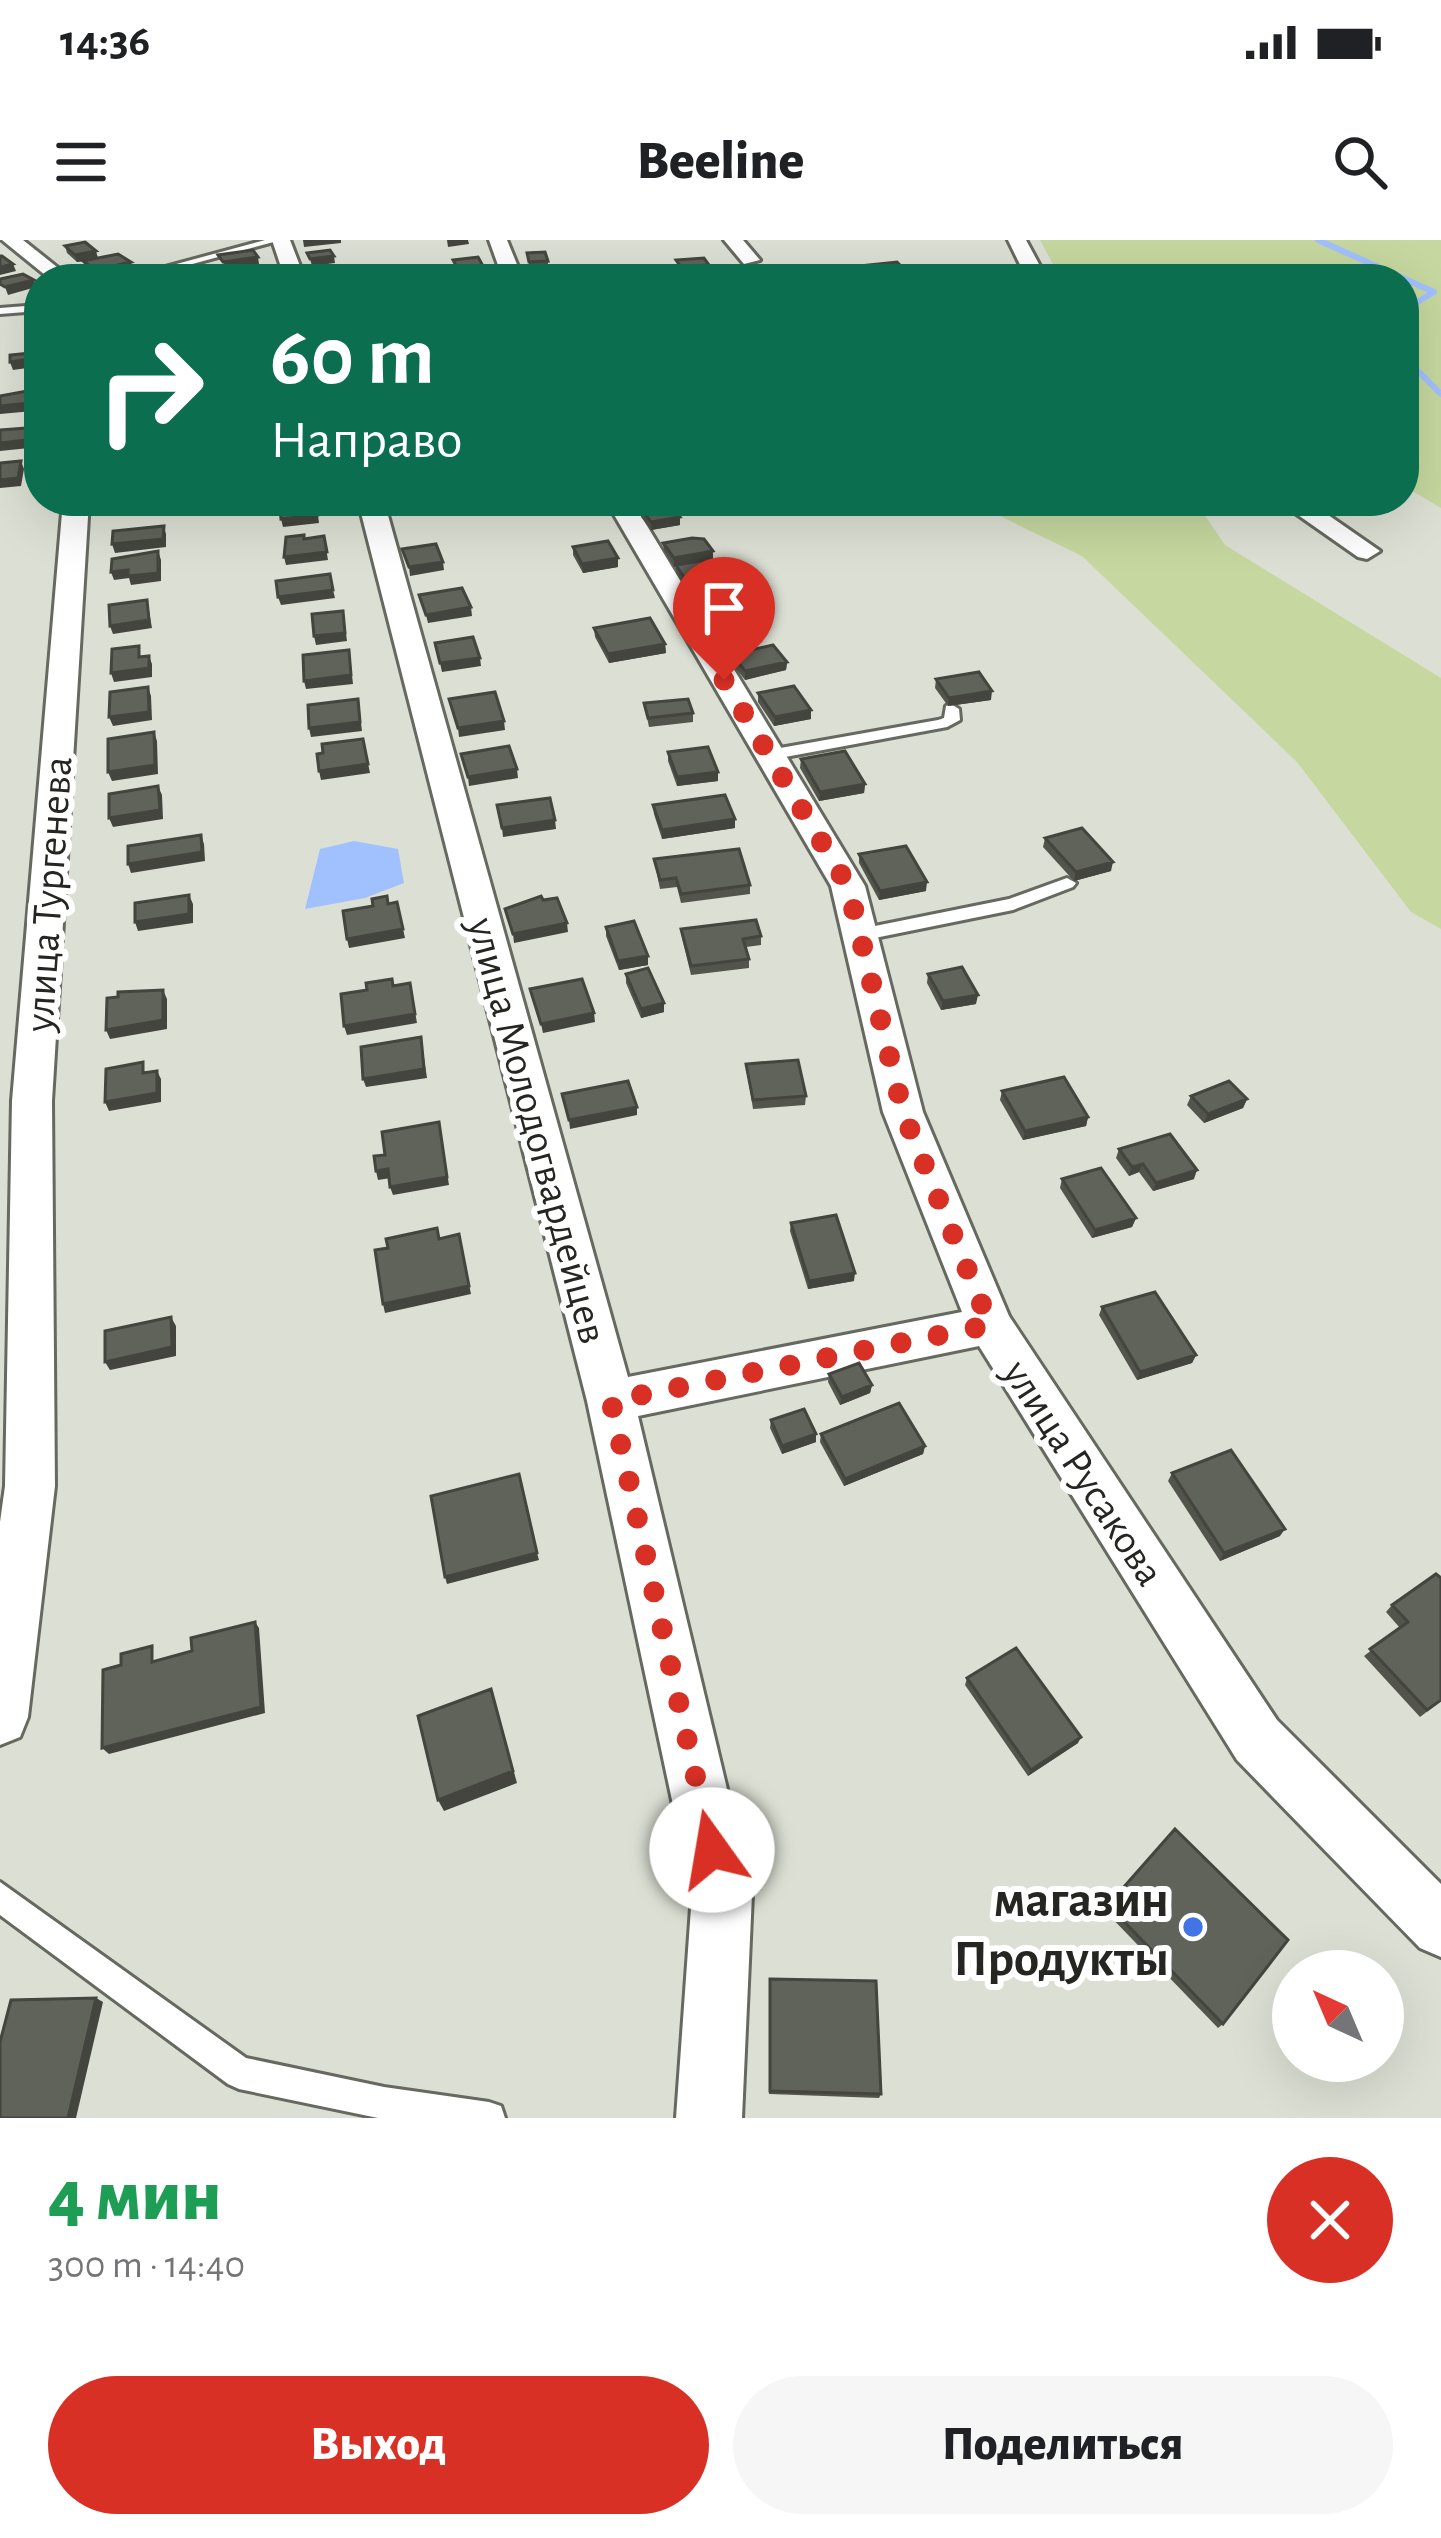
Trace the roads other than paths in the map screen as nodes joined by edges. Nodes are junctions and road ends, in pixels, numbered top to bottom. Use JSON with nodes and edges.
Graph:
{"nodes":[{"id":1,"x":11,"y":240,"type":"edge"},
{"id":2,"x":278,"y":240,"type":"edge"},
{"id":3,"x":42,"y":264,"type":"edge"},
{"id":4,"x":184,"y":264,"type":"edge"},
{"id":5,"x":75,"y":516,"type":"edge"},
{"id":6,"x":375,"y":516,"type":"edge"},
{"id":7,"x":628,"y":516,"type":"edge"},
{"id":8,"x":1314,"y":516,"type":"edge"},
{"id":9,"x":1366,"y":551,"type":"dead end"},
{"id":10,"x":951,"y":709,"type":"edge"},
{"id":11,"x":769,"y":755,"type":"junction"},
{"id":12,"x":1067,"y":884,"type":"dead end"},
{"id":13,"x":860,"y":934,"type":"junction"},
{"id":14,"x":990,"y":1325,"type":"junction"},
{"id":15,"x":611,"y":1401,"type":"junction"},
{"id":16,"x":0,"y":1717,"type":"edge"},
{"id":17,"x":0,"y":1897,"type":"edge"},
{"id":18,"x":1441,"y":1927,"type":"edge"},
{"id":19,"x":489,"y":2118,"type":"edge"},
{"id":20,"x":709,"y":2118,"type":"edge"}],
"edges":[{"from":1,"to":3,"type":"street"},
{"from":2,"to":4,"type":"lane"},
{"from":5,"to":16,"type":"street","name":"улица Тургенева"},
{"from":6,"to":15,"type":"street","name":"улица Молодогвардейцев"},
{"from":7,"to":11,"type":"street","name":"улица Русакова"},
{"from":8,"to":9,"type":"street"},
{"from":10,"to":11,"type":"lane"},
{"from":11,"to":13,"type":"street","name":"улица Русакова"},
{"from":12,"to":13,"type":"lane"},
{"from":13,"to":14,"type":"street","name":"улица Русакова"},
{"from":14,"to":15,"type":"street"},
{"from":14,"to":18,"type":"street","name":"улица Русакова"},
{"from":15,"to":20,"type":"street","name":"улица Молодогвардейцев"},
{"from":17,"to":19,"type":"lane"}]}
